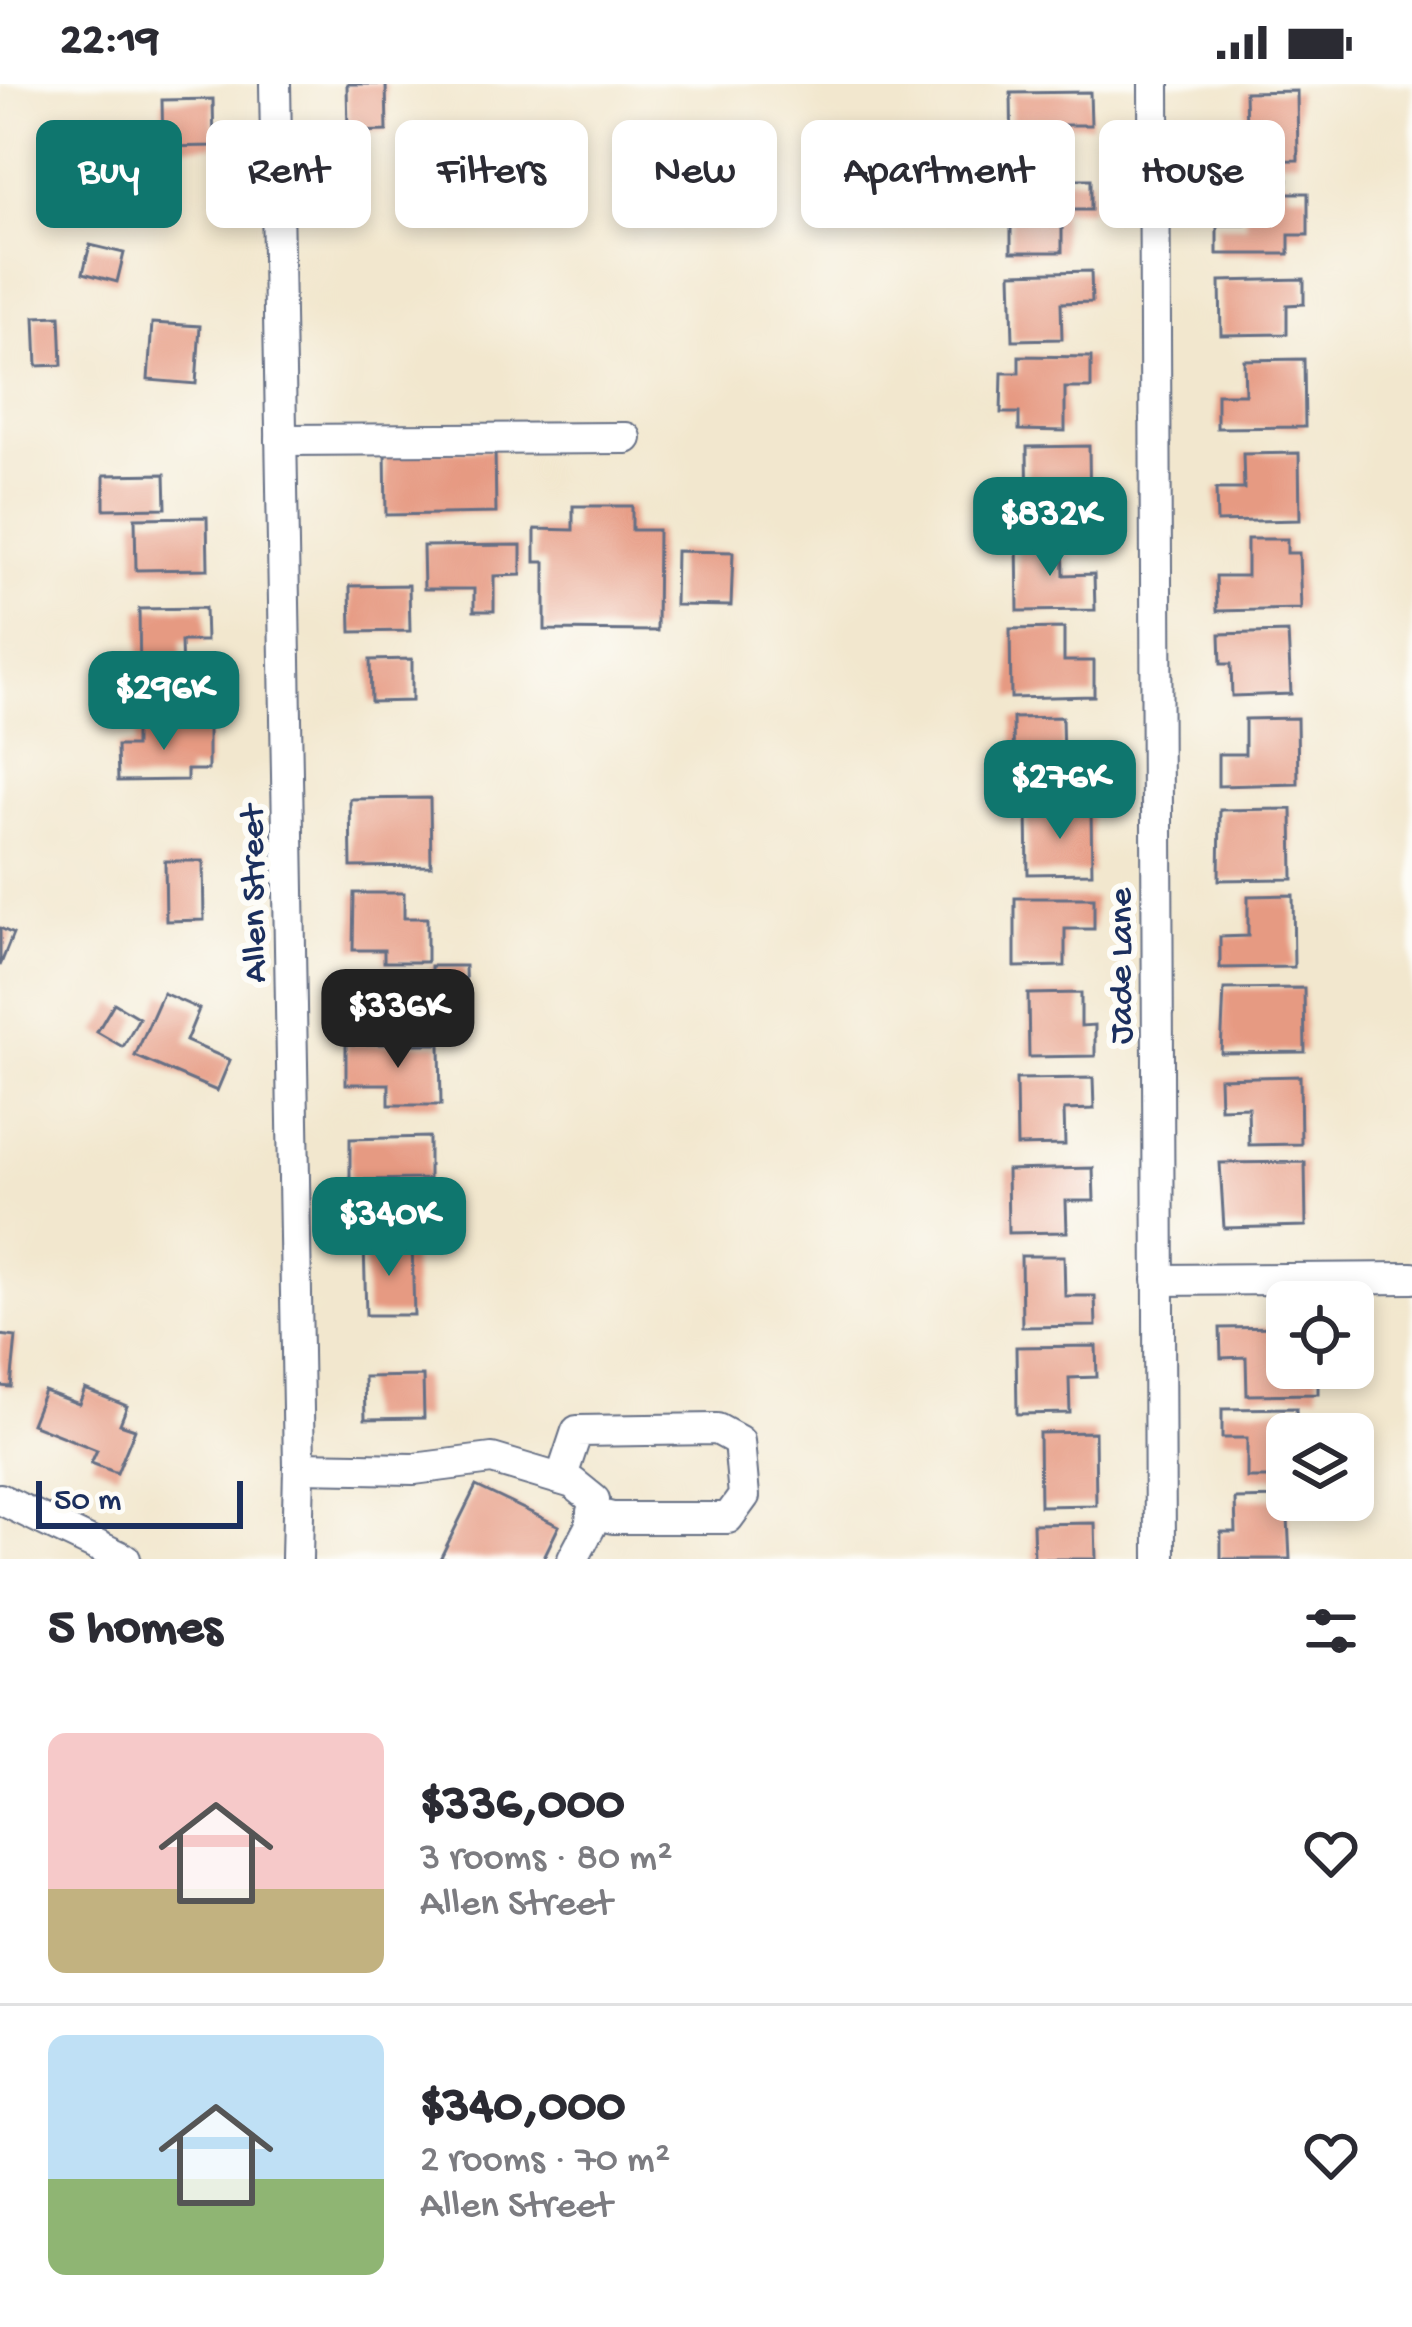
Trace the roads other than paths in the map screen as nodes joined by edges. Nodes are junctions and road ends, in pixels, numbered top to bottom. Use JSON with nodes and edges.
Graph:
{"nodes":[{"id":1,"x":275,"y":84,"type":"edge"},
{"id":2,"x":1154,"y":84,"type":"edge"},
{"id":3,"x":626,"y":438,"type":"dead end"},
{"id":4,"x":281,"y":440,"type":"junction"},
{"id":5,"x":1412,"y":1278,"type":"edge"},
{"id":6,"x":1158,"y":1280,"type":"junction"},
{"id":7,"x":299,"y":1467,"type":"junction"},
{"id":8,"x":561,"y":1479,"type":"junction"},
{"id":9,"x":0,"y":1499,"type":"edge"},
{"id":10,"x":592,"y":1513,"type":"junction"},
{"id":11,"x":125,"y":1559,"type":"edge"},
{"id":12,"x":297,"y":1559,"type":"edge"},
{"id":13,"x":573,"y":1559,"type":"edge"},
{"id":14,"x":1160,"y":1559,"type":"edge"}],
"edges":[{"from":1,"to":4,"type":"street","name":"Allen Street"},
{"from":2,"to":6,"type":"street","name":"Jade Lane"},
{"from":3,"to":4,"type":"street"},
{"from":4,"to":7,"type":"street","name":"Allen Street"},
{"from":5,"to":6,"type":"street"},
{"from":6,"to":14,"type":"street","name":"Jade Lane"},
{"from":7,"to":8,"type":"street"},
{"from":7,"to":12,"type":"street","name":"Allen Street"},
{"from":8,"to":10,"type":"street"},
{"from":8,"to":10,"type":"street"},
{"from":9,"to":11,"type":"street"},
{"from":10,"to":13,"type":"street"}]}
